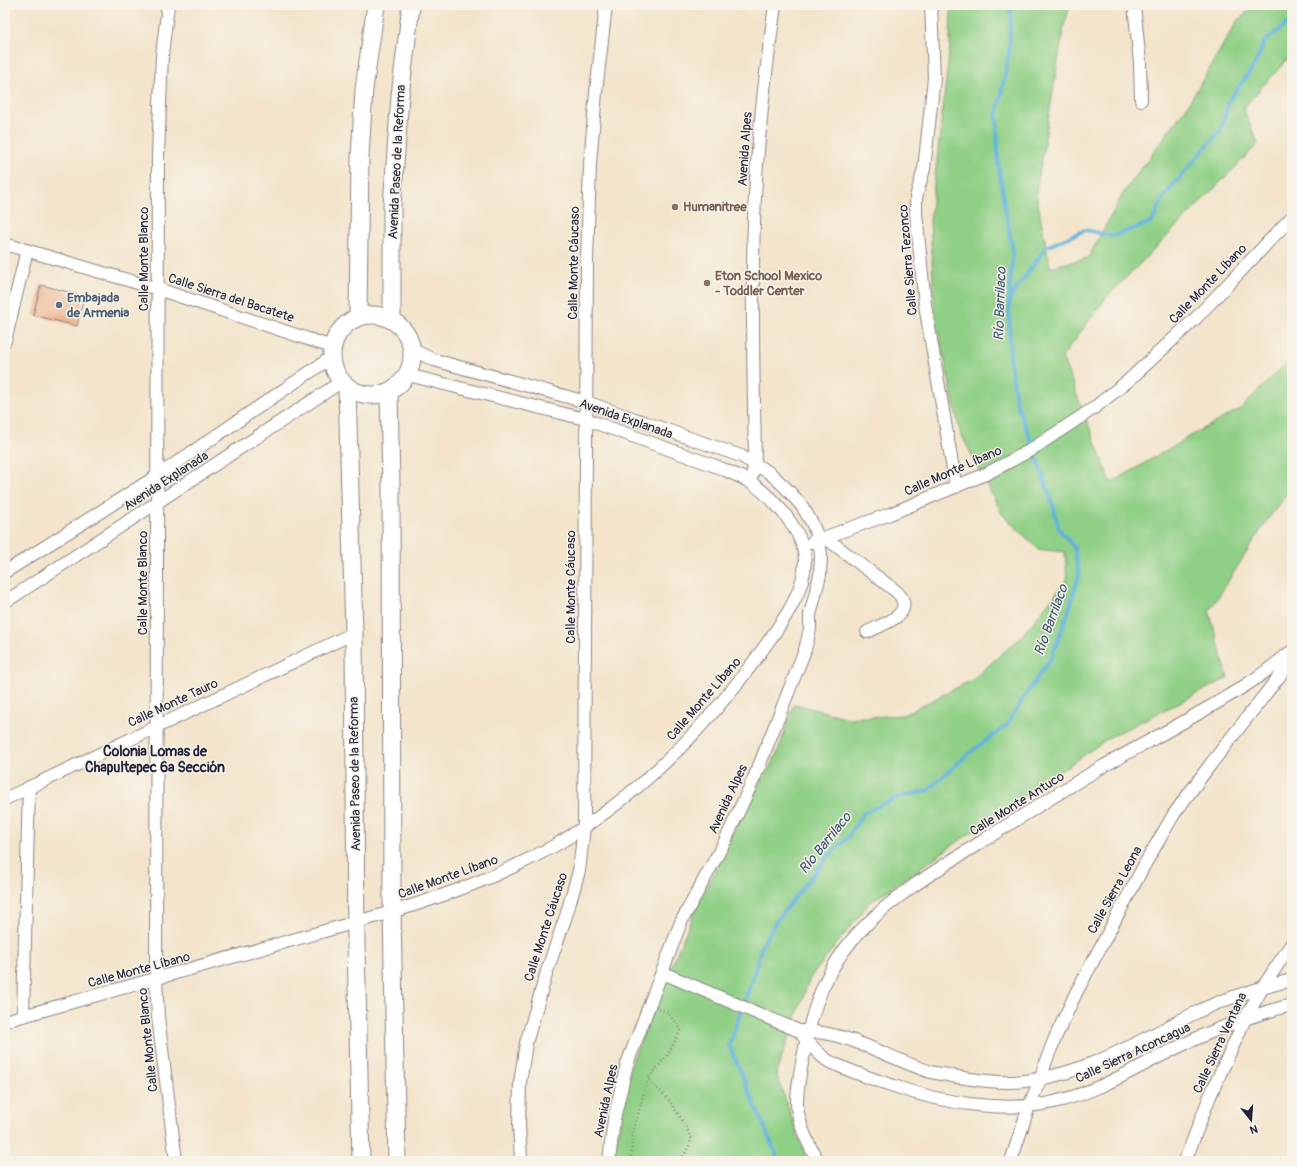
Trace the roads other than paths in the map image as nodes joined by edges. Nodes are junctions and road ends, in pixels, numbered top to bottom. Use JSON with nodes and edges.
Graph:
{"nodes":[{"id":1,"x":168,"y":5,"type":"edge"},
{"id":2,"x":376,"y":5,"type":"edge"},
{"id":3,"x":411,"y":5,"type":"edge"},
{"id":4,"x":606,"y":5,"type":"edge"},
{"id":5,"x":775,"y":5,"type":"edge"},
{"id":6,"x":930,"y":5,"type":"edge"},
{"id":7,"x":1134,"y":5,"type":"edge"},
{"id":8,"x":1141,"y":100,"type":"dead end"},
{"id":9,"x":1292,"y":217,"type":"edge"},
{"id":10,"x":5,"y":244,"type":"edge"},
{"id":11,"x":27,"y":250,"type":"junction"},
{"id":12,"x":158,"y":289,"type":"junction"},
{"id":13,"x":358,"y":317,"type":"junction"},
{"id":14,"x":392,"y":319,"type":"junction"},
{"id":15,"x":5,"y":341,"type":"edge"},
{"id":16,"x":413,"y":350,"type":"junction"},
{"id":17,"x":332,"y":352,"type":"junction"},
{"id":18,"x":408,"y":375,"type":"junction"},
{"id":19,"x":344,"y":384,"type":"junction"},
{"id":20,"x":389,"y":392,"type":"junction"},
{"id":21,"x":586,"y":402,"type":"junction"},
{"id":22,"x":585,"y":419,"type":"junction"},
{"id":23,"x":755,"y":464,"type":"junction"},
{"id":24,"x":157,"y":476,"type":"junction"},
{"id":25,"x":750,"y":482,"type":"junction"},
{"id":26,"x":956,"y":487,"type":"junction"},
{"id":27,"x":157,"y":504,"type":"junction"},
{"id":28,"x":822,"y":539,"type":"junction"},
{"id":29,"x":803,"y":544,"type":"junction"},
{"id":30,"x":5,"y":572,"type":"edge"},
{"id":31,"x":5,"y":602,"type":"edge"},
{"id":32,"x":792,"y":604,"type":"junction"},
{"id":33,"x":810,"y":615,"type":"junction"},
{"id":34,"x":867,"y":632,"type":"dead end"},
{"id":35,"x":354,"y":633,"type":"junction"},
{"id":36,"x":1292,"y":651,"type":"edge"},
{"id":37,"x":1292,"y":660,"type":"edge"},
{"id":38,"x":156,"y":727,"type":"junction"},
{"id":39,"x":29,"y":787,"type":"junction"},
{"id":40,"x":5,"y":799,"type":"edge"},
{"id":41,"x":584,"y":827,"type":"junction"},
{"id":42,"x":392,"y":912,"type":"junction"},
{"id":43,"x":356,"y":922,"type":"junction"},
{"id":44,"x":1292,"y":943,"type":"edge"},
{"id":45,"x":663,"y":972,"type":"junction"},
{"id":46,"x":156,"y":980,"type":"junction"},
{"id":47,"x":1292,"y":980,"type":"edge"},
{"id":48,"x":1263,"y":987,"type":"junction"},
{"id":49,"x":1292,"y":1005,"type":"edge"},
{"id":50,"x":23,"y":1016,"type":"junction"},
{"id":51,"x":1246,"y":1018,"type":"junction"},
{"id":52,"x":5,"y":1022,"type":"edge"},
{"id":53,"x":801,"y":1032,"type":"junction"},
{"id":54,"x":1041,"y":1078,"type":"junction"},
{"id":55,"x":1029,"y":1106,"type":"junction"},
{"id":56,"x":176,"y":1161,"type":"edge"},
{"id":57,"x":361,"y":1161,"type":"edge"},
{"id":58,"x":397,"y":1161,"type":"edge"},
{"id":59,"x":521,"y":1161,"type":"edge"},
{"id":60,"x":609,"y":1161,"type":"edge"},
{"id":61,"x":818,"y":1161,"type":"edge"},
{"id":62,"x":1011,"y":1161,"type":"edge"},
{"id":63,"x":1185,"y":1161,"type":"edge"}],
"edges":[{"from":1,"to":12,"type":"street","name":"Calle Monte Blanco"},
{"from":2,"to":13,"type":"main road"},
{"from":3,"to":14,"type":"main road","name":"Avenida Paseo de la Reforma"},
{"from":4,"to":21,"type":"street","name":"Calle Monte Cáucaso"},
{"from":5,"to":23,"type":"street","name":"Avenida Alpes"},
{"from":6,"to":26,"type":"street","name":"Calle Sierra Tezonco"},
{"from":7,"to":8,"type":"street"},
{"from":9,"to":26,"type":"street","name":"Calle Monte Líbano"},
{"from":10,"to":11,"type":"street","name":"Calle Sierra del Bacatete"},
{"from":11,"to":12,"type":"street","name":"Calle Sierra del Bacatete"},
{"from":11,"to":15,"type":"street"},
{"from":12,"to":17,"type":"street","name":"Calle Sierra del Bacatete"},
{"from":12,"to":24,"type":"street","name":"Calle Monte Blanco"},
{"from":13,"to":14,"type":"main road"},
{"from":13,"to":17,"type":"main road"},
{"from":14,"to":16,"type":"main road"},
{"from":16,"to":18,"type":"main road"},
{"from":16,"to":21,"type":"street","name":"Avenida Explanada"},
{"from":17,"to":19,"type":"main road"},
{"from":17,"to":24,"type":"street","name":"Avenida Explanada"},
{"from":18,"to":20,"type":"main road"},
{"from":18,"to":22,"type":"street","name":"Avenida Explanada"},
{"from":19,"to":20,"type":"main road"},
{"from":19,"to":27,"type":"street","name":"Avenida Explanada"},
{"from":19,"to":35,"type":"main road","name":"Avenida Paseo de la Reforma"},
{"from":20,"to":42,"type":"main road"},
{"from":21,"to":22,"type":"street","name":"Calle Monte Cáucaso"},
{"from":21,"to":23,"type":"street","name":"Avenida Explanada"},
{"from":22,"to":25,"type":"street","name":"Avenida Explanada"},
{"from":22,"to":41,"type":"street","name":"Calle Monte Cáucaso"},
{"from":23,"to":25,"type":"street","name":"Avenida Alpes"},
{"from":23,"to":28,"type":"street","name":"Avenida Alpes"},
{"from":24,"to":27,"type":"street","name":"Calle Monte Blanco"},
{"from":24,"to":30,"type":"street","name":"Avenida Explanada"},
{"from":25,"to":29,"type":"street","name":"Avenida Explanada"},
{"from":26,"to":28,"type":"street","name":"Calle Monte Líbano"},
{"from":27,"to":31,"type":"street","name":"Avenida Explanada"},
{"from":27,"to":38,"type":"street","name":"Calle Monte Blanco"},
{"from":28,"to":29,"type":"street","name":"Calle Monte Líbano"},
{"from":28,"to":33,"type":"street","name":"Avenida Alpes"},
{"from":28,"to":34,"type":"street"},
{"from":29,"to":32,"type":"street","name":"Calle Monte Líbano"},
{"from":32,"to":33,"type":"street"},
{"from":32,"to":41,"type":"street","name":"Calle Monte Líbano"},
{"from":33,"to":45,"type":"street","name":"Avenida Alpes"},
{"from":35,"to":38,"type":"street","name":"Calle Monte Tauro"},
{"from":35,"to":43,"type":"main road","name":"Avenida Paseo de la Reforma"},
{"from":36,"to":53,"type":"street","name":"Calle Monte Antuco"},
{"from":37,"to":54,"type":"street","name":"Calle Sierra Leona"},
{"from":38,"to":39,"type":"street","name":"Calle Monte Tauro"},
{"from":38,"to":46,"type":"street","name":"Calle Monte Blanco"},
{"from":39,"to":40,"type":"street","name":"Calle Monte Tauro"},
{"from":39,"to":50,"type":"street"},
{"from":41,"to":42,"type":"street","name":"Calle Monte Líbano"},
{"from":41,"to":59,"type":"street","name":"Calle Monte Cáucaso"},
{"from":42,"to":43,"type":"street","name":"Calle Monte Líbano"},
{"from":42,"to":58,"type":"main road"},
{"from":43,"to":46,"type":"street","name":"Calle Monte Líbano"},
{"from":43,"to":57,"type":"main road","name":"Avenida Paseo de la Reforma"},
{"from":44,"to":48,"type":"street","name":"Calle Sierra Ventana"},
{"from":45,"to":53,"type":"street","name":"Calle Sierra Aconcagua"},
{"from":45,"to":60,"type":"street","name":"Avenida Alpes"},
{"from":46,"to":50,"type":"street","name":"Calle Monte Líbano"},
{"from":46,"to":56,"type":"street","name":"Calle Monte Blanco"},
{"from":47,"to":48,"type":"street","name":"Calle Sierra Aconcagua"},
{"from":48,"to":51,"type":"street","name":"Calle Sierra Ventana"},
{"from":48,"to":54,"type":"street","name":"Calle Sierra Aconcagua"},
{"from":49,"to":51,"type":"street","name":"Calle Sierra Aconcagua"},
{"from":50,"to":52,"type":"street","name":"Calle Monte Líbano"},
{"from":51,"to":55,"type":"street","name":"Calle Sierra Aconcagua"},
{"from":51,"to":63,"type":"street","name":"Calle Sierra Ventana"},
{"from":53,"to":54,"type":"street","name":"Calle Sierra Aconcagua"},
{"from":53,"to":55,"type":"street","name":"Calle Sierra Aconcagua"},
{"from":53,"to":61,"type":"street","name":"Calle Monte Antuco"},
{"from":54,"to":55,"type":"street","name":"Calle Sierra Leona"},
{"from":55,"to":62,"type":"street","name":"Calle Sierra Leona"}]}
